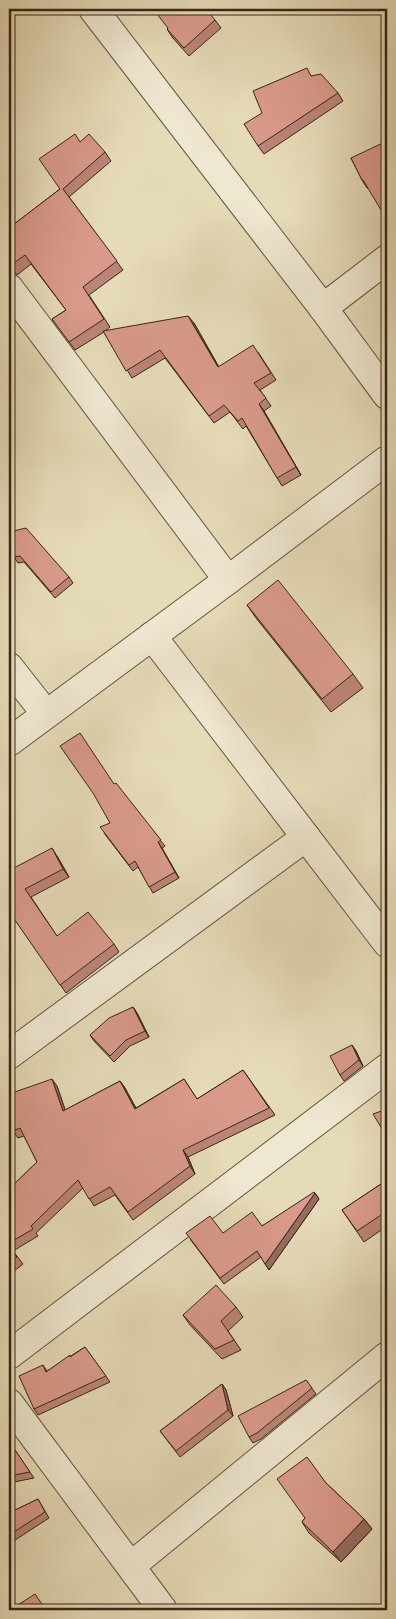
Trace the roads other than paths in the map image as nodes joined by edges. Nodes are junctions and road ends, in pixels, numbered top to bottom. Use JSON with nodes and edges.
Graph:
{"nodes":[{"id":1,"x":93,"y":9,"type":"edge"},
{"id":2,"x":387,"y":259,"type":"edge"},
{"id":3,"x":9,"y":288,"type":"edge"},
{"id":4,"x":322,"y":308,"type":"junction"},
{"id":5,"x":387,"y":395,"type":"edge"},
{"id":6,"x":387,"y":460,"type":"edge"},
{"id":7,"x":228,"y":580,"type":"junction"},
{"id":8,"x":152,"y":636,"type":"junction"},
{"id":9,"x":9,"y":666,"type":"edge"},
{"id":10,"x":46,"y":714,"type":"junction"},
{"id":11,"x":9,"y":742,"type":"edge"},
{"id":12,"x":306,"y":837,"type":"junction"},
{"id":13,"x":387,"y":943,"type":"edge"},
{"id":14,"x":9,"y":1055,"type":"edge"},
{"id":15,"x":387,"y":1068,"type":"edge"},
{"id":16,"x":9,"y":1355,"type":"edge"},
{"id":17,"x":387,"y":1356,"type":"edge"},
{"id":18,"x":9,"y":1403,"type":"edge"},
{"id":19,"x":131,"y":1566,"type":"junction"},
{"id":20,"x":163,"y":1610,"type":"edge"}],
"edges":[{"from":1,"to":4,"type":"street"},
{"from":2,"to":4,"type":"street"},
{"from":3,"to":7,"type":"street"},
{"from":4,"to":5,"type":"street"},
{"from":6,"to":7,"type":"street"},
{"from":7,"to":8,"type":"street"},
{"from":8,"to":10,"type":"street"},
{"from":8,"to":12,"type":"street"},
{"from":9,"to":10,"type":"street"},
{"from":10,"to":11,"type":"street"},
{"from":12,"to":13,"type":"street"},
{"from":12,"to":14,"type":"street"},
{"from":15,"to":16,"type":"street"},
{"from":17,"to":19,"type":"street"},
{"from":18,"to":19,"type":"street"},
{"from":19,"to":20,"type":"street"}]}
